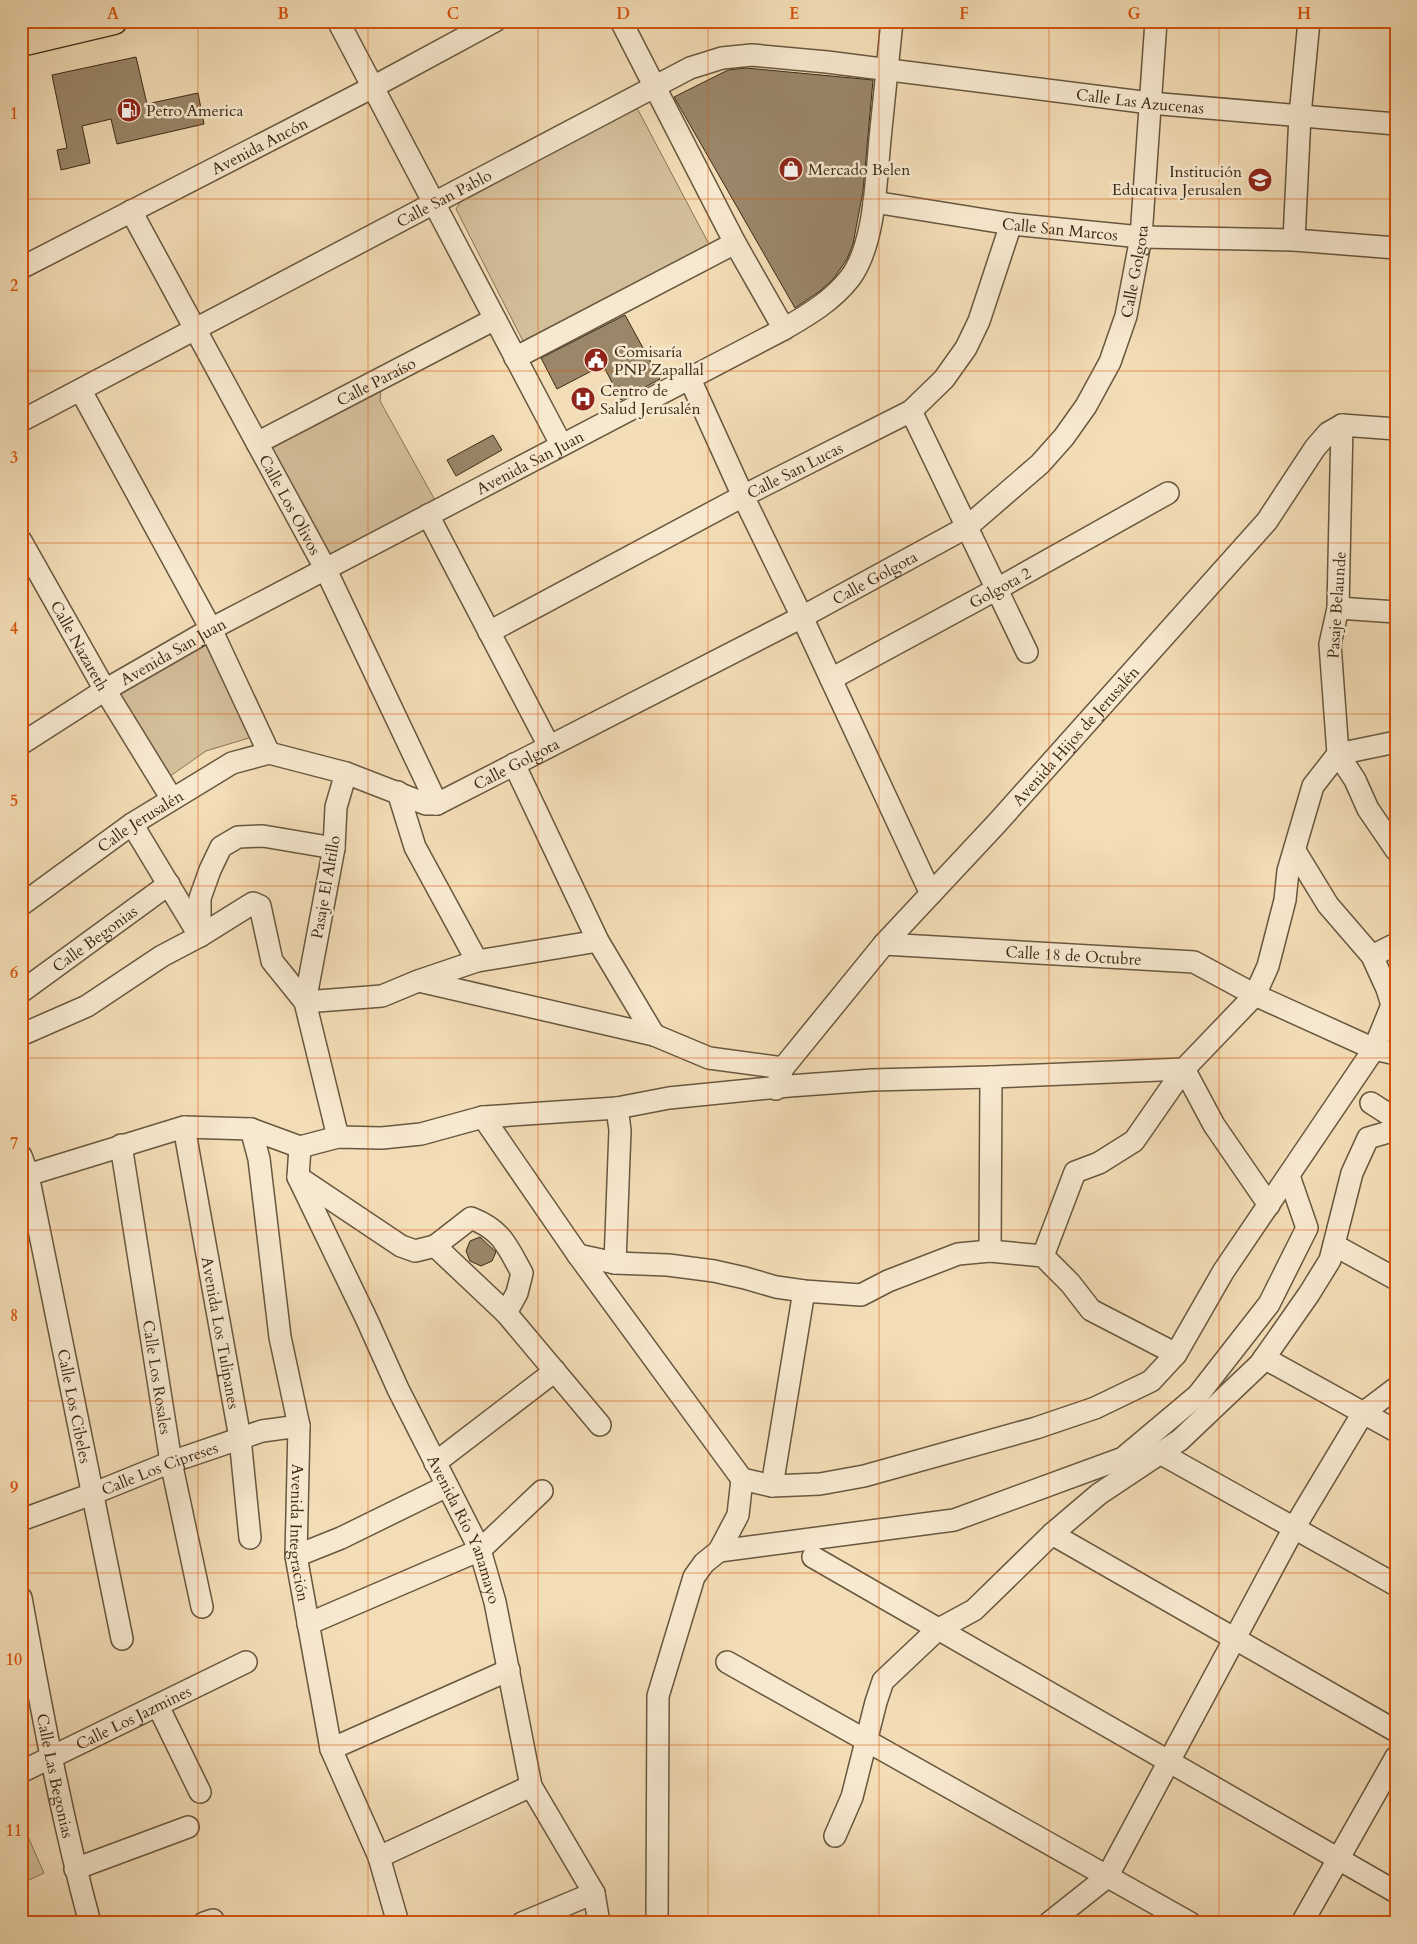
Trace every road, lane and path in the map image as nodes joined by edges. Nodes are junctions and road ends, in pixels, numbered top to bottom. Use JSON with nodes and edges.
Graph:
{"nodes":[{"id":1,"x":114,"y":21,"type":"edge"},
{"id":2,"x":338,"y":21,"type":"edge"},
{"id":3,"x":495,"y":21,"type":"edge"},
{"id":4,"x":621,"y":21,"type":"edge"},
{"id":5,"x":892,"y":21,"type":"edge"},
{"id":6,"x":1156,"y":21,"type":"edge"},
{"id":7,"x":1309,"y":21,"type":"edge"},
{"id":8,"x":21,"y":43,"type":"edge"},
{"id":9,"x":887,"y":70,"type":"junction"},
{"id":10,"x":655,"y":87,"type":"junction"},
{"id":11,"x":373,"y":88,"type":"junction"},
{"id":12,"x":1150,"y":103,"type":"junction"},
{"id":13,"x":1300,"y":115,"type":"junction"},
{"id":14,"x":1396,"y":124,"type":"edge"},
{"id":15,"x":874,"y":202,"type":"junction"},
{"id":16,"x":434,"y":204,"type":"junction"},
{"id":17,"x":131,"y":211,"type":"junction"},
{"id":18,"x":1011,"y":224,"type":"junction"},
{"id":19,"x":1141,"y":237,"type":"junction"},
{"id":20,"x":1294,"y":240,"type":"junction"},
{"id":21,"x":735,"y":243,"type":"junction"},
{"id":22,"x":1396,"y":248,"type":"edge"},
{"id":23,"x":21,"y":268,"type":"edge"},
{"id":24,"x":495,"y":319,"type":"junction"},
{"id":25,"x":784,"y":329,"type":"junction"},
{"id":26,"x":197,"y":330,"type":"junction"},
{"id":27,"x":515,"y":358,"type":"junction"},
{"id":28,"x":689,"y":377,"type":"junction"},
{"id":29,"x":82,"y":391,"type":"junction"},
{"id":30,"x":911,"y":411,"type":"junction"},
{"id":31,"x":21,"y":421,"type":"edge"},
{"id":32,"x":1342,"y":425,"type":"junction"},
{"id":33,"x":1396,"y":429,"type":"edge"},
{"id":34,"x":256,"y":443,"type":"junction"},
{"id":35,"x":561,"y":444,"type":"junction"},
{"id":36,"x":1168,"y":493,"type":"dead end"},
{"id":37,"x":743,"y":496,"type":"junction"},
{"id":38,"x":428,"y":515,"type":"junction"},
{"id":39,"x":967,"y":527,"type":"junction"},
{"id":40,"x":21,"y":541,"type":"edge"},
{"id":41,"x":325,"y":568,"type":"junction"},
{"id":42,"x":997,"y":589,"type":"junction"},
{"id":43,"x":1338,"y":608,"type":"junction"},
{"id":44,"x":1396,"y":612,"type":"edge"},
{"id":45,"x":802,"y":617,"type":"junction"},
{"id":46,"x":211,"y":629,"type":"junction"},
{"id":47,"x":489,"y":632,"type":"junction"},
{"id":48,"x":1027,"y":652,"type":"dead end"},
{"id":49,"x":831,"y":679,"type":"junction"},
{"id":50,"x":105,"y":690,"type":"junction"},
{"id":51,"x":1396,"y":742,"type":"edge"},
{"id":52,"x":21,"y":744,"type":"edge"},
{"id":53,"x":549,"y":746,"type":"junction"},
{"id":54,"x":269,"y":753,"type":"junction"},
{"id":55,"x":1338,"y":754,"type":"junction"},
{"id":56,"x":514,"y":764,"type":"junction"},
{"id":57,"x":346,"y":773,"type":"junction"},
{"id":58,"x":398,"y":792,"type":"junction"},
{"id":59,"x":172,"y":799,"type":"junction"},
{"id":60,"x":437,"y":804,"type":"junction"},
{"id":61,"x":132,"y":824,"type":"junction"},
{"id":62,"x":1395,"y":846,"type":"edge"},
{"id":63,"x":334,"y":848,"type":"junction"},
{"id":64,"x":1295,"y":851,"type":"junction"},
{"id":65,"x":169,"y":884,"type":"junction"},
{"id":66,"x":931,"y":894,"type":"junction"},
{"id":67,"x":21,"y":905,"type":"edge"},
{"id":68,"x":200,"y":936,"type":"junction"},
{"id":69,"x":598,"y":941,"type":"junction"},
{"id":70,"x":884,"y":944,"type":"junction"},
{"id":71,"x":1396,"y":944,"type":"edge"},
{"id":72,"x":1372,"y":956,"type":"junction"},
{"id":73,"x":477,"y":962,"type":"junction"},
{"id":74,"x":418,"y":981,"type":"junction"},
{"id":75,"x":21,"y":992,"type":"edge"},
{"id":76,"x":1255,"y":995,"type":"junction"},
{"id":77,"x":306,"y":1002,"type":"junction"},
{"id":78,"x":21,"y":1035,"type":"edge"},
{"id":79,"x":654,"y":1035,"type":"junction"},
{"id":80,"x":1374,"y":1049,"type":"junction"},
{"id":81,"x":1396,"y":1054,"type":"edge"},
{"id":82,"x":783,"y":1068,"type":"junction"},
{"id":83,"x":1184,"y":1069,"type":"junction"},
{"id":84,"x":991,"y":1077,"type":"junction"},
{"id":85,"x":776,"y":1089,"type":"junction"},
{"id":86,"x":1371,"y":1102,"type":"dead end"},
{"id":87,"x":617,"y":1108,"type":"junction"},
{"id":88,"x":483,"y":1117,"type":"junction"},
{"id":89,"x":1396,"y":1119,"type":"edge"},
{"id":90,"x":184,"y":1127,"type":"junction"},
{"id":91,"x":251,"y":1129,"type":"junction"},
{"id":92,"x":1396,"y":1134,"type":"edge"},
{"id":93,"x":338,"y":1137,"type":"junction"},
{"id":94,"x":121,"y":1145,"type":"junction"},
{"id":95,"x":300,"y":1147,"type":"junction"},
{"id":96,"x":24,"y":1169,"type":"edge"},
{"id":97,"x":1289,"y":1176,"type":"junction"},
{"id":98,"x":298,"y":1177,"type":"junction"},
{"id":99,"x":1269,"y":1205,"type":"junction"},
{"id":100,"x":435,"y":1246,"type":"junction"},
{"id":101,"x":1334,"y":1246,"type":"junction"},
{"id":102,"x":990,"y":1252,"type":"junction"},
{"id":103,"x":578,"y":1255,"type":"junction"},
{"id":104,"x":1043,"y":1256,"type":"junction"},
{"id":105,"x":615,"y":1263,"type":"junction"},
{"id":106,"x":1396,"y":1279,"type":"edge"},
{"id":107,"x":804,"y":1291,"type":"junction"},
{"id":108,"x":506,"y":1313,"type":"junction"},
{"id":109,"x":1176,"y":1354,"type":"junction"},
{"id":110,"x":1264,"y":1358,"type":"junction"},
{"id":111,"x":555,"y":1371,"type":"junction"},
{"id":112,"x":1396,"y":1388,"type":"edge"},
{"id":113,"x":1363,"y":1413,"type":"junction"},
{"id":114,"x":600,"y":1425,"type":"dead end"},
{"id":115,"x":299,"y":1426,"type":"junction"},
{"id":116,"x":1396,"y":1431,"type":"edge"},
{"id":117,"x":240,"y":1438,"type":"junction"},
{"id":118,"x":1160,"y":1453,"type":"junction"},
{"id":119,"x":171,"y":1462,"type":"junction"},
{"id":120,"x":435,"y":1462,"type":"junction"},
{"id":121,"x":742,"y":1479,"type":"junction"},
{"id":122,"x":448,"y":1486,"type":"junction"},
{"id":123,"x":772,"y":1486,"type":"junction"},
{"id":124,"x":542,"y":1491,"type":"dead end"},
{"id":125,"x":92,"y":1494,"type":"junction"},
{"id":126,"x":21,"y":1520,"type":"edge"},
{"id":127,"x":1294,"y":1528,"type":"junction"},
{"id":128,"x":1052,"y":1534,"type":"junction"},
{"id":129,"x":250,"y":1538,"type":"dead end"},
{"id":130,"x":480,"y":1550,"type":"junction"},
{"id":131,"x":719,"y":1551,"type":"junction"},
{"id":132,"x":296,"y":1556,"type":"junction"},
{"id":133,"x":813,"y":1557,"type":"dead end"},
{"id":134,"x":1396,"y":1585,"type":"edge"},
{"id":135,"x":21,"y":1598,"type":"edge"},
{"id":136,"x":202,"y":1607,"type":"dead end"},
{"id":137,"x":308,"y":1624,"type":"junction"},
{"id":138,"x":938,"y":1630,"type":"junction"},
{"id":139,"x":1234,"y":1638,"type":"junction"},
{"id":140,"x":122,"y":1639,"type":"dead end"},
{"id":141,"x":246,"y":1662,"type":"dead end"},
{"id":142,"x":727,"y":1662,"type":"dead end"},
{"id":143,"x":510,"y":1670,"type":"junction"},
{"id":144,"x":158,"y":1706,"type":"junction"},
{"id":145,"x":1396,"y":1731,"type":"edge"},
{"id":146,"x":867,"y":1741,"type":"junction"},
{"id":147,"x":331,"y":1749,"type":"junction"},
{"id":148,"x":52,"y":1756,"type":"junction"},
{"id":149,"x":1396,"y":1757,"type":"edge"},
{"id":150,"x":1168,"y":1762,"type":"junction"},
{"id":151,"x":21,"y":1772,"type":"edge"},
{"id":152,"x":531,"y":1786,"type":"junction"},
{"id":153,"x":200,"y":1792,"type":"dead end"},
{"id":154,"x":188,"y":1827,"type":"dead end"},
{"id":155,"x":834,"y":1836,"type":"dead end"},
{"id":156,"x":379,"y":1857,"type":"junction"},
{"id":157,"x":1338,"y":1859,"type":"junction"},
{"id":158,"x":75,"y":1869,"type":"junction"},
{"id":159,"x":1107,"y":1877,"type":"junction"},
{"id":160,"x":1396,"y":1892,"type":"edge"},
{"id":161,"x":594,"y":1893,"type":"junction"},
{"id":162,"x":90,"y":1923,"type":"edge"},
{"id":163,"x":204,"y":1923,"type":"edge"},
{"id":164,"x":214,"y":1923,"type":"edge"},
{"id":165,"x":398,"y":1923,"type":"edge"},
{"id":166,"x":522,"y":1923,"type":"edge"},
{"id":167,"x":599,"y":1923,"type":"edge"},
{"id":168,"x":657,"y":1923,"type":"edge"},
{"id":169,"x":1049,"y":1923,"type":"edge"},
{"id":170,"x":1190,"y":1923,"type":"edge"},
{"id":171,"x":1302,"y":1923,"type":"edge"}],
"edges":[{"from":1,"to":8,"type":"main road"},
{"from":2,"to":11,"type":"street"},
{"from":3,"to":11,"type":"street","name":"Avenida Ancón"},
{"from":4,"to":10,"type":"street"},
{"from":5,"to":9,"type":"street","name":"Avenida San Juan"},
{"from":6,"to":12,"type":"street","name":"Calle Golgota"},
{"from":7,"to":13,"type":"street"},
{"from":9,"to":10,"type":"street","name":"Calle San Pablo"},
{"from":9,"to":12,"type":"street","name":"Calle Las Azucenas"},
{"from":9,"to":15,"type":"street","name":"Avenida San Juan"},
{"from":10,"to":16,"type":"street","name":"Calle San Pablo"},
{"from":10,"to":21,"type":"street"},
{"from":11,"to":16,"type":"street"},
{"from":11,"to":17,"type":"street","name":"Avenida Ancón"},
{"from":12,"to":13,"type":"street","name":"Calle Las Azucenas"},
{"from":12,"to":19,"type":"street","name":"Calle Golgota"},
{"from":13,"to":14,"type":"street","name":"Calle Las Azucenas"},
{"from":13,"to":20,"type":"street"},
{"from":15,"to":18,"type":"street","name":"Calle San Marcos"},
{"from":15,"to":25,"type":"street","name":"Avenida San Juan"},
{"from":16,"to":24,"type":"street"},
{"from":16,"to":26,"type":"street","name":"Calle San Pablo"},
{"from":17,"to":23,"type":"street","name":"Avenida Ancón"},
{"from":17,"to":26,"type":"street","name":"Calle Los Olivos"},
{"from":18,"to":19,"type":"street","name":"Calle San Marcos"},
{"from":18,"to":30,"type":"street","name":"Calle San Lucas"},
{"from":19,"to":20,"type":"street","name":"Calle San Marcos"},
{"from":19,"to":39,"type":"street","name":"Calle Golgota"},
{"from":20,"to":22,"type":"street","name":"Calle San Marcos"},
{"from":21,"to":25,"type":"street"},
{"from":21,"to":27,"type":"street"},
{"from":24,"to":27,"type":"street"},
{"from":24,"to":34,"type":"street","name":"Calle Paraíso"},
{"from":25,"to":28,"type":"street","name":"Avenida San Juan"},
{"from":26,"to":29,"type":"street","name":"Calle San Pablo"},
{"from":26,"to":34,"type":"street","name":"Calle Los Olivos"},
{"from":27,"to":35,"type":"street"},
{"from":28,"to":35,"type":"street","name":"Avenida San Juan"},
{"from":28,"to":37,"type":"street"},
{"from":29,"to":31,"type":"street","name":"Calle San Pablo"},
{"from":29,"to":46,"type":"street"},
{"from":30,"to":37,"type":"street","name":"Calle San Lucas"},
{"from":30,"to":39,"type":"street"},
{"from":32,"to":33,"type":"street"},
{"from":32,"to":43,"type":"street","name":"Pasaje Belaunde"},
{"from":32,"to":66,"type":"street","name":"Avenida Hijos de Jerusalén"},
{"from":34,"to":41,"type":"street","name":"Calle Los Olivos"},
{"from":35,"to":38,"type":"street","name":"Avenida San Juan"},
{"from":36,"to":42,"type":"street","name":"Golgota 2"},
{"from":37,"to":45,"type":"street"},
{"from":37,"to":47,"type":"street","name":"Calle San Lucas"},
{"from":38,"to":41,"type":"street","name":"Avenida San Juan"},
{"from":38,"to":47,"type":"street"},
{"from":39,"to":42,"type":"street"},
{"from":39,"to":45,"type":"street","name":"Calle Golgota"},
{"from":40,"to":50,"type":"street","name":"Calle Nazareth"},
{"from":41,"to":46,"type":"street","name":"Avenida San Juan"},
{"from":41,"to":60,"type":"street","name":"Calle Los Olivos"},
{"from":42,"to":48,"type":"street"},
{"from":42,"to":49,"type":"street","name":"Golgota 2"},
{"from":43,"to":44,"type":"street"},
{"from":43,"to":55,"type":"street","name":"Pasaje Belaunde"},
{"from":45,"to":49,"type":"street"},
{"from":45,"to":53,"type":"street","name":"Calle Golgota"},
{"from":46,"to":50,"type":"street","name":"Avenida San Juan"},
{"from":46,"to":54,"type":"street"},
{"from":47,"to":53,"type":"street"},
{"from":49,"to":66,"type":"street"},
{"from":50,"to":52,"type":"street","name":"Avenida San Juan"},
{"from":50,"to":59,"type":"street","name":"Calle Nazareth"},
{"from":51,"to":55,"type":"street"},
{"from":53,"to":56,"type":"street","name":"Calle Golgota"},
{"from":54,"to":57,"type":"street"},
{"from":54,"to":59,"type":"street","name":"Calle Jerusalén"},
{"from":55,"to":62,"type":"street"},
{"from":55,"to":64,"type":"street"},
{"from":56,"to":60,"type":"street","name":"Calle Golgota"},
{"from":56,"to":69,"type":"street"},
{"from":57,"to":58,"type":"street"},
{"from":57,"to":63,"type":"street","name":"Pasaje El Altillo"},
{"from":58,"to":60,"type":"street"},
{"from":58,"to":73,"type":"street"},
{"from":59,"to":61,"type":"street","name":"Calle Jerusalén"},
{"from":61,"to":65,"type":"street"},
{"from":61,"to":67,"type":"street","name":"Calle Jerusalén"},
{"from":63,"to":68,"type":"street"},
{"from":63,"to":77,"type":"street","name":"Pasaje El Altillo"},
{"from":64,"to":72,"type":"street"},
{"from":64,"to":76,"type":"street"},
{"from":65,"to":68,"type":"street"},
{"from":65,"to":75,"type":"street","name":"Calle Begonias"},
{"from":66,"to":70,"type":"street","name":"Avenida Hijos de Jerusalén"},
{"from":68,"to":77,"type":"street"},
{"from":68,"to":78,"type":"street"},
{"from":69,"to":73,"type":"street"},
{"from":69,"to":79,"type":"street"},
{"from":70,"to":76,"type":"street","name":"Calle 18 de Octubre"},
{"from":70,"to":82,"type":"street","name":"Avenida Hijos de Jerusalén"},
{"from":71,"to":72,"type":"street"},
{"from":72,"to":80,"type":"street"},
{"from":73,"to":74,"type":"street"},
{"from":74,"to":77,"type":"street"},
{"from":74,"to":79,"type":"street"},
{"from":76,"to":80,"type":"street","name":"Calle 18 de Octubre"},
{"from":76,"to":83,"type":"street"},
{"from":77,"to":93,"type":"street"},
{"from":79,"to":82,"type":"street"},
{"from":80,"to":81,"type":"street","name":"Calle 18 de Octubre"},
{"from":80,"to":97,"type":"street"},
{"from":82,"to":85,"type":"street","name":"Avenida Hijos de Jerusalén"},
{"from":83,"to":84,"type":"street"},
{"from":83,"to":99,"type":"street"},
{"from":83,"to":104,"type":"street"},
{"from":84,"to":85,"type":"street"},
{"from":84,"to":102,"type":"street"},
{"from":85,"to":87,"type":"street"},
{"from":86,"to":89,"type":"street"},
{"from":87,"to":88,"type":"street"},
{"from":87,"to":105,"type":"street"},
{"from":88,"to":93,"type":"street"},
{"from":88,"to":103,"type":"street"},
{"from":90,"to":91,"type":"street"},
{"from":90,"to":94,"type":"street"},
{"from":90,"to":117,"type":"street","name":"Avenida Los Tulipanes"},
{"from":91,"to":95,"type":"street"},
{"from":91,"to":115,"type":"street","name":"Avenida Integración"},
{"from":92,"to":101,"type":"street"},
{"from":93,"to":95,"type":"street"},
{"from":94,"to":96,"type":"street"},
{"from":94,"to":119,"type":"street","name":"Calle Los Rosales"},
{"from":95,"to":98,"type":"street","name":"Avenida Río Yanamayo"},
{"from":96,"to":125,"type":"street","name":"Calle Los Cibeles"},
{"from":97,"to":99,"type":"street"},
{"from":97,"to":131,"type":"street"},
{"from":98,"to":100,"type":"street"},
{"from":98,"to":120,"type":"street","name":"Avenida Río Yanamayo"},
{"from":99,"to":109,"type":"street"},
{"from":100,"to":108,"type":"street"},
{"from":100,"to":108,"type":"street"},
{"from":101,"to":106,"type":"street"},
{"from":101,"to":110,"type":"street"},
{"from":102,"to":104,"type":"street"},
{"from":102,"to":107,"type":"street"},
{"from":103,"to":105,"type":"street"},
{"from":103,"to":121,"type":"street"},
{"from":104,"to":109,"type":"street"},
{"from":105,"to":107,"type":"street"},
{"from":107,"to":123,"type":"street"},
{"from":108,"to":111,"type":"street"},
{"from":109,"to":123,"type":"street"},
{"from":110,"to":113,"type":"street"},
{"from":110,"to":118,"type":"street"},
{"from":111,"to":114,"type":"street"},
{"from":111,"to":120,"type":"street"},
{"from":112,"to":113,"type":"street"},
{"from":113,"to":116,"type":"street"},
{"from":113,"to":127,"type":"street"},
{"from":115,"to":117,"type":"street","name":"Calle Los Cipreses"},
{"from":115,"to":132,"type":"street","name":"Avenida Integración"},
{"from":117,"to":119,"type":"street","name":"Calle Los Cipreses"},
{"from":117,"to":129,"type":"street","name":"Avenida Los Tulipanes"},
{"from":118,"to":127,"type":"street"},
{"from":118,"to":128,"type":"street"},
{"from":119,"to":125,"type":"street","name":"Calle Los Cipreses"},
{"from":119,"to":136,"type":"street","name":"Calle Los Rosales"},
{"from":120,"to":122,"type":"street","name":"Avenida Río Yanamayo"},
{"from":121,"to":123,"type":"street"},
{"from":121,"to":131,"type":"street"},
{"from":122,"to":130,"type":"street","name":"Avenida Río Yanamayo"},
{"from":122,"to":132,"type":"street"},
{"from":124,"to":130,"type":"street"},
{"from":125,"to":126,"type":"street","name":"Calle Los Cipreses"},
{"from":125,"to":140,"type":"street","name":"Calle Los Cibeles"},
{"from":127,"to":134,"type":"street"},
{"from":127,"to":139,"type":"street"},
{"from":128,"to":138,"type":"street"},
{"from":128,"to":139,"type":"street"},
{"from":130,"to":137,"type":"street"},
{"from":130,"to":143,"type":"street","name":"Avenida Río Yanamayo"},
{"from":131,"to":168,"type":"street"},
{"from":132,"to":137,"type":"street","name":"Avenida Integración"},
{"from":133,"to":138,"type":"street"},
{"from":135,"to":148,"type":"street","name":"Calle Las Begonias"},
{"from":137,"to":147,"type":"street","name":"Avenida Integración"},
{"from":138,"to":146,"type":"street"},
{"from":138,"to":150,"type":"street"},
{"from":139,"to":145,"type":"street"},
{"from":139,"to":150,"type":"street"},
{"from":141,"to":144,"type":"street","name":"Calle Los Jazmines"},
{"from":142,"to":146,"type":"street"},
{"from":143,"to":147,"type":"street"},
{"from":143,"to":152,"type":"street","name":"Avenida Río Yanamayo"},
{"from":144,"to":148,"type":"street","name":"Calle Los Jazmines"},
{"from":144,"to":153,"type":"street"},
{"from":146,"to":155,"type":"street"},
{"from":146,"to":159,"type":"street"},
{"from":147,"to":156,"type":"street","name":"Avenida Integración"},
{"from":148,"to":151,"type":"street","name":"Calle Los Jazmines"},
{"from":148,"to":158,"type":"street","name":"Calle Las Begonias"},
{"from":149,"to":157,"type":"street"},
{"from":150,"to":157,"type":"street"},
{"from":150,"to":159,"type":"street"},
{"from":152,"to":156,"type":"street"},
{"from":152,"to":161,"type":"street","name":"Avenida Río Yanamayo"},
{"from":154,"to":158,"type":"street"},
{"from":156,"to":165,"type":"street","name":"Avenida Integración"},
{"from":157,"to":160,"type":"street"},
{"from":157,"to":171,"type":"street"},
{"from":158,"to":162,"type":"street","name":"Calle Las Begonias"},
{"from":159,"to":169,"type":"street"},
{"from":159,"to":170,"type":"street"},
{"from":161,"to":166,"type":"street"},
{"from":161,"to":167,"type":"street","name":"Avenida Río Yanamayo"},
{"from":163,"to":164,"type":"street"}]}
